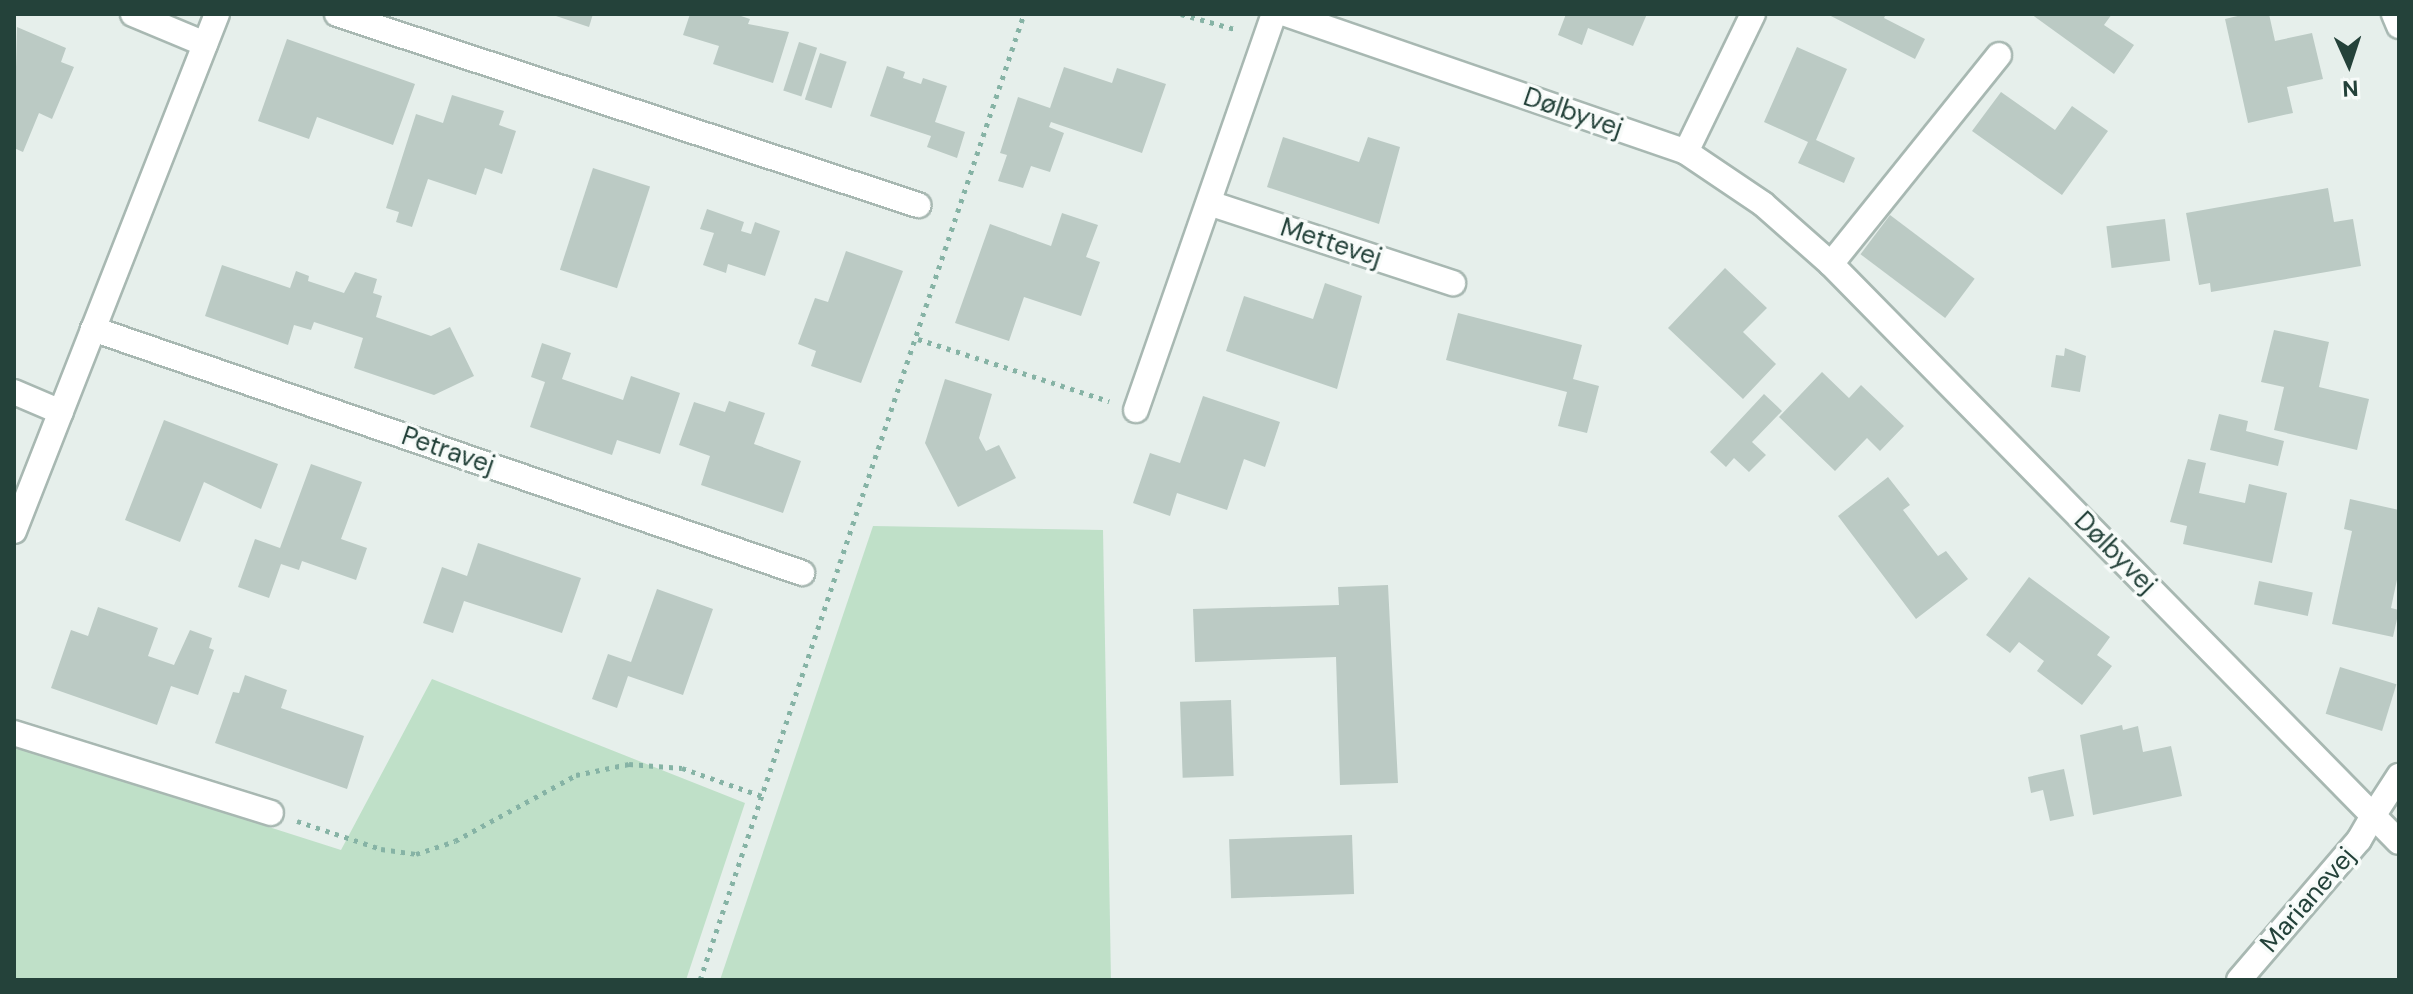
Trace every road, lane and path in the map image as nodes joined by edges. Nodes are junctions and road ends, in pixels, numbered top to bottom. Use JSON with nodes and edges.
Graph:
{"nodes":[{"id":1,"x":133,"y":14,"type":"edge"},
{"id":2,"x":217,"y":14,"type":"edge"},
{"id":3,"x":337,"y":14,"type":"edge"},
{"id":4,"x":1024,"y":14,"type":"edge"},
{"id":5,"x":1181,"y":14,"type":"edge"},
{"id":6,"x":1274,"y":14,"type":"edge"},
{"id":7,"x":1286,"y":14,"type":"edge"},
{"id":8,"x":1753,"y":14,"type":"edge"},
{"id":9,"x":2394,"y":14,"type":"edge"},
{"id":10,"x":2399,"y":26,"type":"edge"},
{"id":11,"x":1267,"y":38,"type":"junction"},
{"id":12,"x":205,"y":44,"type":"junction"},
{"id":13,"x":1999,"y":55,"type":"dead end"},
{"id":14,"x":1686,"y":152,"type":"junction"},
{"id":15,"x":1209,"y":203,"type":"junction"},
{"id":16,"x":918,"y":205,"type":"dead end"},
{"id":17,"x":1831,"y":264,"type":"junction"},
{"id":18,"x":1453,"y":283,"type":"dead end"},
{"id":19,"x":93,"y":329,"type":"junction"},
{"id":20,"x":918,"y":339,"type":"junction"},
{"id":21,"x":14,"y":392,"type":"edge"},
{"id":22,"x":1136,"y":410,"type":"joint"},
{"id":23,"x":61,"y":412,"type":"junction"},
{"id":24,"x":14,"y":531,"type":"edge"},
{"id":25,"x":802,"y":573,"type":"dead end"},
{"id":26,"x":14,"y":733,"type":"edge"},
{"id":27,"x":2399,"y":776,"type":"edge"},
{"id":28,"x":762,"y":796,"type":"junction"},
{"id":29,"x":271,"y":813,"type":"joint"},
{"id":30,"x":2373,"y":816,"type":"junction"},
{"id":31,"x":2399,"y":842,"type":"edge"},
{"id":32,"x":700,"y":980,"type":"edge"},
{"id":33,"x":2239,"y":980,"type":"edge"}],
"edges":[{"from":1,"to":12,"type":"street"},
{"from":2,"to":12,"type":"street"},
{"from":3,"to":16,"type":"street"},
{"from":4,"to":20,"type":"path"},
{"from":5,"to":11,"type":"path"},
{"from":6,"to":11,"type":"street"},
{"from":7,"to":14,"type":"street","name":"Dølbyvej"},
{"from":8,"to":14,"type":"street"},
{"from":9,"to":10,"type":"street"},
{"from":11,"to":15,"type":"street"},
{"from":12,"to":19,"type":"street"},
{"from":13,"to":17,"type":"street"},
{"from":14,"to":17,"type":"street","name":"Dølbyvej"},
{"from":15,"to":18,"type":"street","name":"Mettevej"},
{"from":15,"to":22,"type":"street"},
{"from":17,"to":30,"type":"street","name":"Dølbyvej"},
{"from":19,"to":23,"type":"street"},
{"from":19,"to":25,"type":"street","name":"Petravej"},
{"from":20,"to":22,"type":"path"},
{"from":20,"to":28,"type":"path"},
{"from":21,"to":23,"type":"street"},
{"from":23,"to":24,"type":"street"},
{"from":26,"to":29,"type":"street"},
{"from":27,"to":30,"type":"street","name":"Marianevej"},
{"from":28,"to":29,"type":"path"},
{"from":28,"to":32,"type":"path"},
{"from":30,"to":31,"type":"street","name":"Dølbyvej"},
{"from":30,"to":33,"type":"street","name":"Marianevej"}]}
